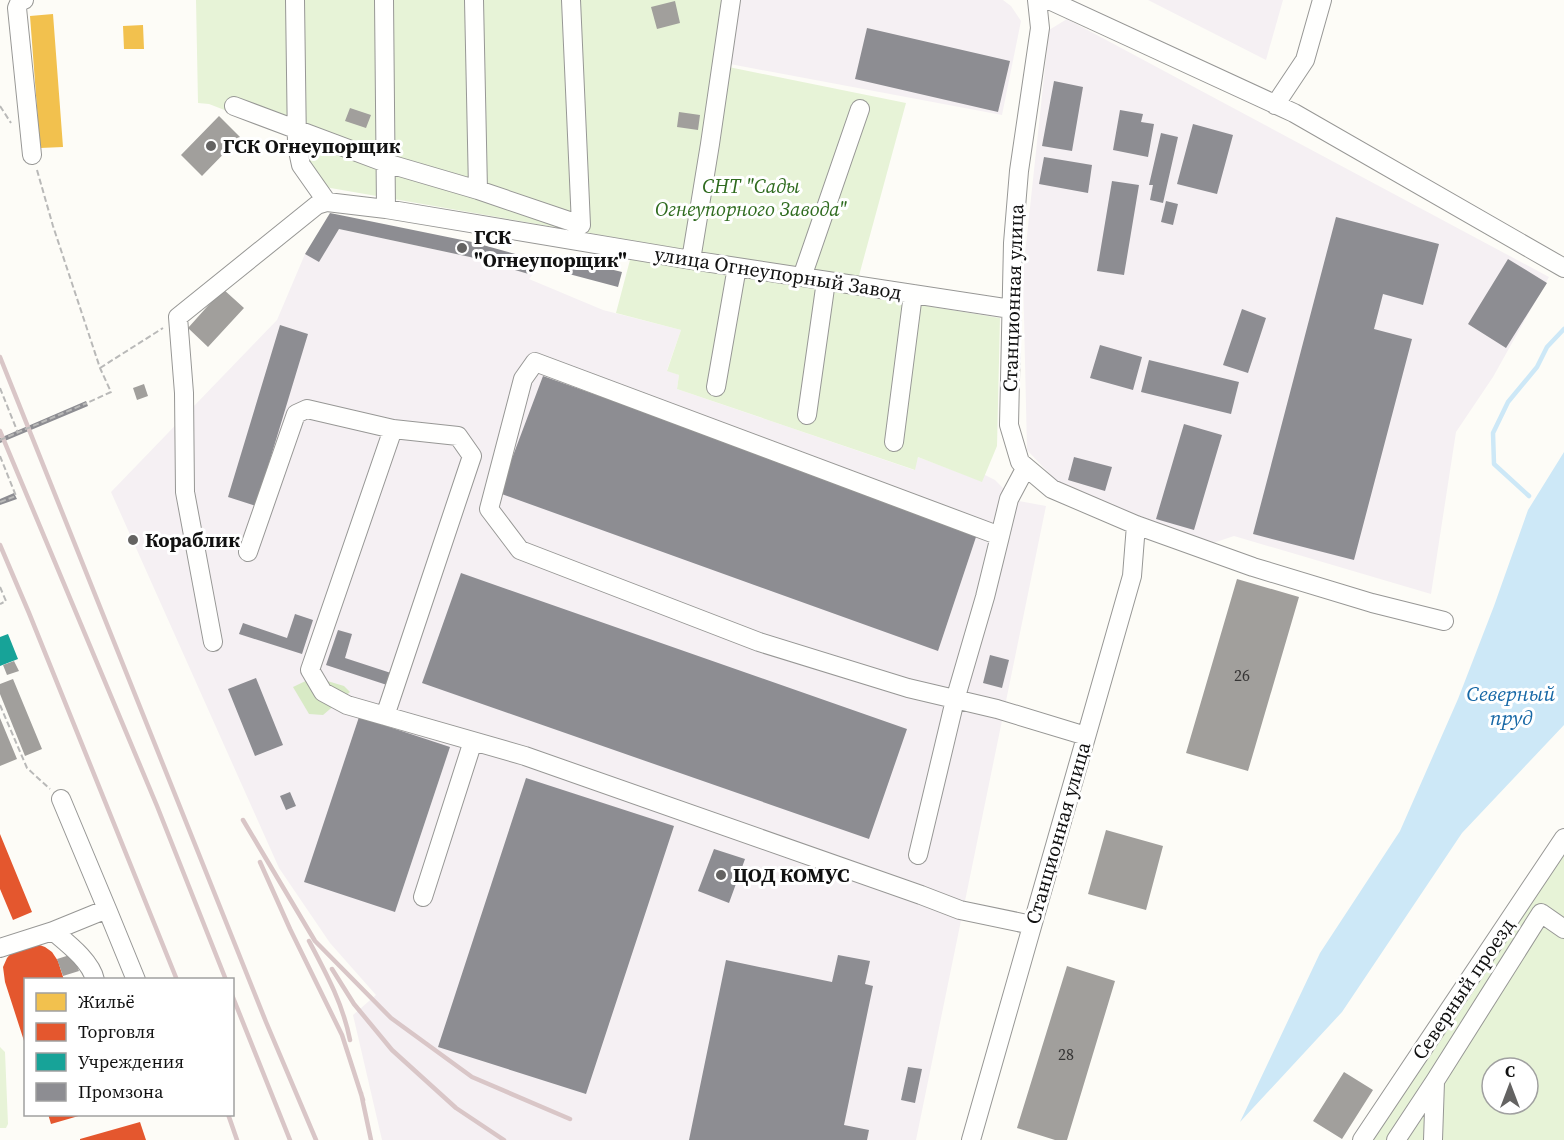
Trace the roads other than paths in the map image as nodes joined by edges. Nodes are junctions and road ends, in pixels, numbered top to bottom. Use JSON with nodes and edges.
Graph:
{"nodes":[{"id":1,"x":21,"y":0,"type":"edge"},
{"id":2,"x":295,"y":0,"type":"edge"},
{"id":3,"x":384,"y":0,"type":"edge"},
{"id":4,"x":474,"y":0,"type":"edge"},
{"id":5,"x":571,"y":0,"type":"edge"},
{"id":6,"x":731,"y":0,"type":"edge"},
{"id":7,"x":1038,"y":0,"type":"edge"},
{"id":8,"x":1049,"y":0,"type":"edge"},
{"id":9,"x":1322,"y":0,"type":"edge"},
{"id":10,"x":1275,"y":105,"type":"junction"},
{"id":11,"x":234,"y":106,"type":"dead end"},
{"id":12,"x":860,"y":110,"type":"dead end"},
{"id":13,"x":297,"y":130,"type":"junction"},
{"id":14,"x":32,"y":154,"type":"road end"},
{"id":15,"x":386,"y":163,"type":"junction"},
{"id":16,"x":478,"y":190,"type":"junction"},
{"id":17,"x":327,"y":202,"type":"junction"},
{"id":18,"x":386,"y":209,"type":"junction"},
{"id":19,"x":691,"y":260,"type":"junction"},
{"id":20,"x":737,"y":267,"type":"junction"},
{"id":21,"x":1564,"y":268,"type":"edge"},
{"id":22,"x":802,"y":278,"type":"junction"},
{"id":23,"x":826,"y":281,"type":"junction"},
{"id":24,"x":913,"y":294,"type":"junction"},
{"id":25,"x":1011,"y":309,"type":"junction"},
{"id":26,"x":716,"y":387,"type":"dead end"},
{"id":27,"x":807,"y":415,"type":"dead end"},
{"id":28,"x":393,"y":429,"type":"junction"},
{"id":29,"x":894,"y":442,"type":"dead end"},
{"id":30,"x":1026,"y":467,"type":"junction"},
{"id":31,"x":1136,"y":525,"type":"junction"},
{"id":32,"x":1000,"y":536,"type":"junction"},
{"id":33,"x":248,"y":552,"type":"dead end"},
{"id":34,"x":1444,"y":621,"type":"dead end"},
{"id":35,"x":213,"y":642,"type":"dead end"},
{"id":36,"x":955,"y":700,"type":"junction"},
{"id":37,"x":385,"y":716,"type":"junction"},
{"id":38,"x":1086,"y":736,"type":"junction"},
{"id":39,"x":473,"y":741,"type":"junction"},
{"id":40,"x":61,"y":799,"type":"road end"},
{"id":41,"x":1564,"y":838,"type":"edge"},
{"id":42,"x":918,"y":855,"type":"dead end"},
{"id":43,"x":423,"y":897,"type":"dead end"},
{"id":44,"x":107,"y":909,"type":"junction"},
{"id":45,"x":1032,"y":925,"type":"junction"},
{"id":46,"x":1564,"y":929,"type":"edge"},
{"id":47,"x":53,"y":930,"type":"junction"},
{"id":48,"x":0,"y":948,"type":"edge"},
{"id":49,"x":95,"y":978,"type":"edge"},
{"id":50,"x":135,"y":978,"type":"edge"},
{"id":51,"x":1435,"y":1081,"type":"junction"},
{"id":52,"x":971,"y":1140,"type":"edge"},
{"id":53,"x":1362,"y":1140,"type":"edge"},
{"id":54,"x":1396,"y":1140,"type":"edge"},
{"id":55,"x":1433,"y":1140,"type":"edge"}],
"edges":[{"from":1,"to":14,"type":"street"},
{"from":2,"to":13,"type":"street"},
{"from":3,"to":15,"type":"street"},
{"from":4,"to":16,"type":"street"},
{"from":5,"to":16,"type":"street"},
{"from":6,"to":19,"type":"street"},
{"from":7,"to":25,"type":"street","name":"Станционная улица"},
{"from":8,"to":10,"type":"street"},
{"from":9,"to":10,"type":"street"},
{"from":10,"to":21,"type":"street"},
{"from":11,"to":13,"type":"street"},
{"from":12,"to":22,"type":"street"},
{"from":13,"to":15,"type":"street"},
{"from":13,"to":17,"type":"street"},
{"from":15,"to":16,"type":"street"},
{"from":15,"to":18,"type":"street"},
{"from":17,"to":18,"type":"street","name":"улица Огнеупорный Завод"},
{"from":17,"to":35,"type":"street"},
{"from":18,"to":19,"type":"street","name":"улица Огнеупорный Завод"},
{"from":19,"to":20,"type":"street","name":"улица Огнеупорный Завод"},
{"from":20,"to":22,"type":"street","name":"улица Огнеупорный Завод"},
{"from":20,"to":26,"type":"street"},
{"from":22,"to":23,"type":"street","name":"улица Огнеупорный Завод"},
{"from":23,"to":24,"type":"street","name":"улица Огнеупорный Завод"},
{"from":23,"to":27,"type":"street"},
{"from":24,"to":25,"type":"street","name":"улица Огнеупорный Завод"},
{"from":24,"to":29,"type":"street"},
{"from":25,"to":30,"type":"street","name":"Станционная улица"},
{"from":28,"to":33,"type":"street"},
{"from":28,"to":37,"type":"street"},
{"from":28,"to":37,"type":"street"},
{"from":30,"to":31,"type":"street","name":"Станционная улица"},
{"from":30,"to":32,"type":"street"},
{"from":31,"to":34,"type":"street","name":"Станционная улица"},
{"from":31,"to":38,"type":"street","name":"Станционная улица"},
{"from":32,"to":36,"type":"street"},
{"from":32,"to":36,"type":"street"},
{"from":36,"to":38,"type":"street"},
{"from":36,"to":42,"type":"street"},
{"from":37,"to":39,"type":"street"},
{"from":38,"to":45,"type":"street","name":"Станционная улица"},
{"from":39,"to":43,"type":"street"},
{"from":39,"to":45,"type":"street"},
{"from":40,"to":44,"type":"street"},
{"from":41,"to":53,"type":"street","name":"Северный проезд"},
{"from":44,"to":47,"type":"street"},
{"from":44,"to":50,"type":"street"},
{"from":45,"to":52,"type":"street","name":"Станционная улица"},
{"from":46,"to":51,"type":"street","name":"Северный проезд"},
{"from":47,"to":48,"type":"street"},
{"from":47,"to":49,"type":"street"},
{"from":51,"to":54,"type":"street","name":"Северный проезд"},
{"from":51,"to":55,"type":"street"}]}
